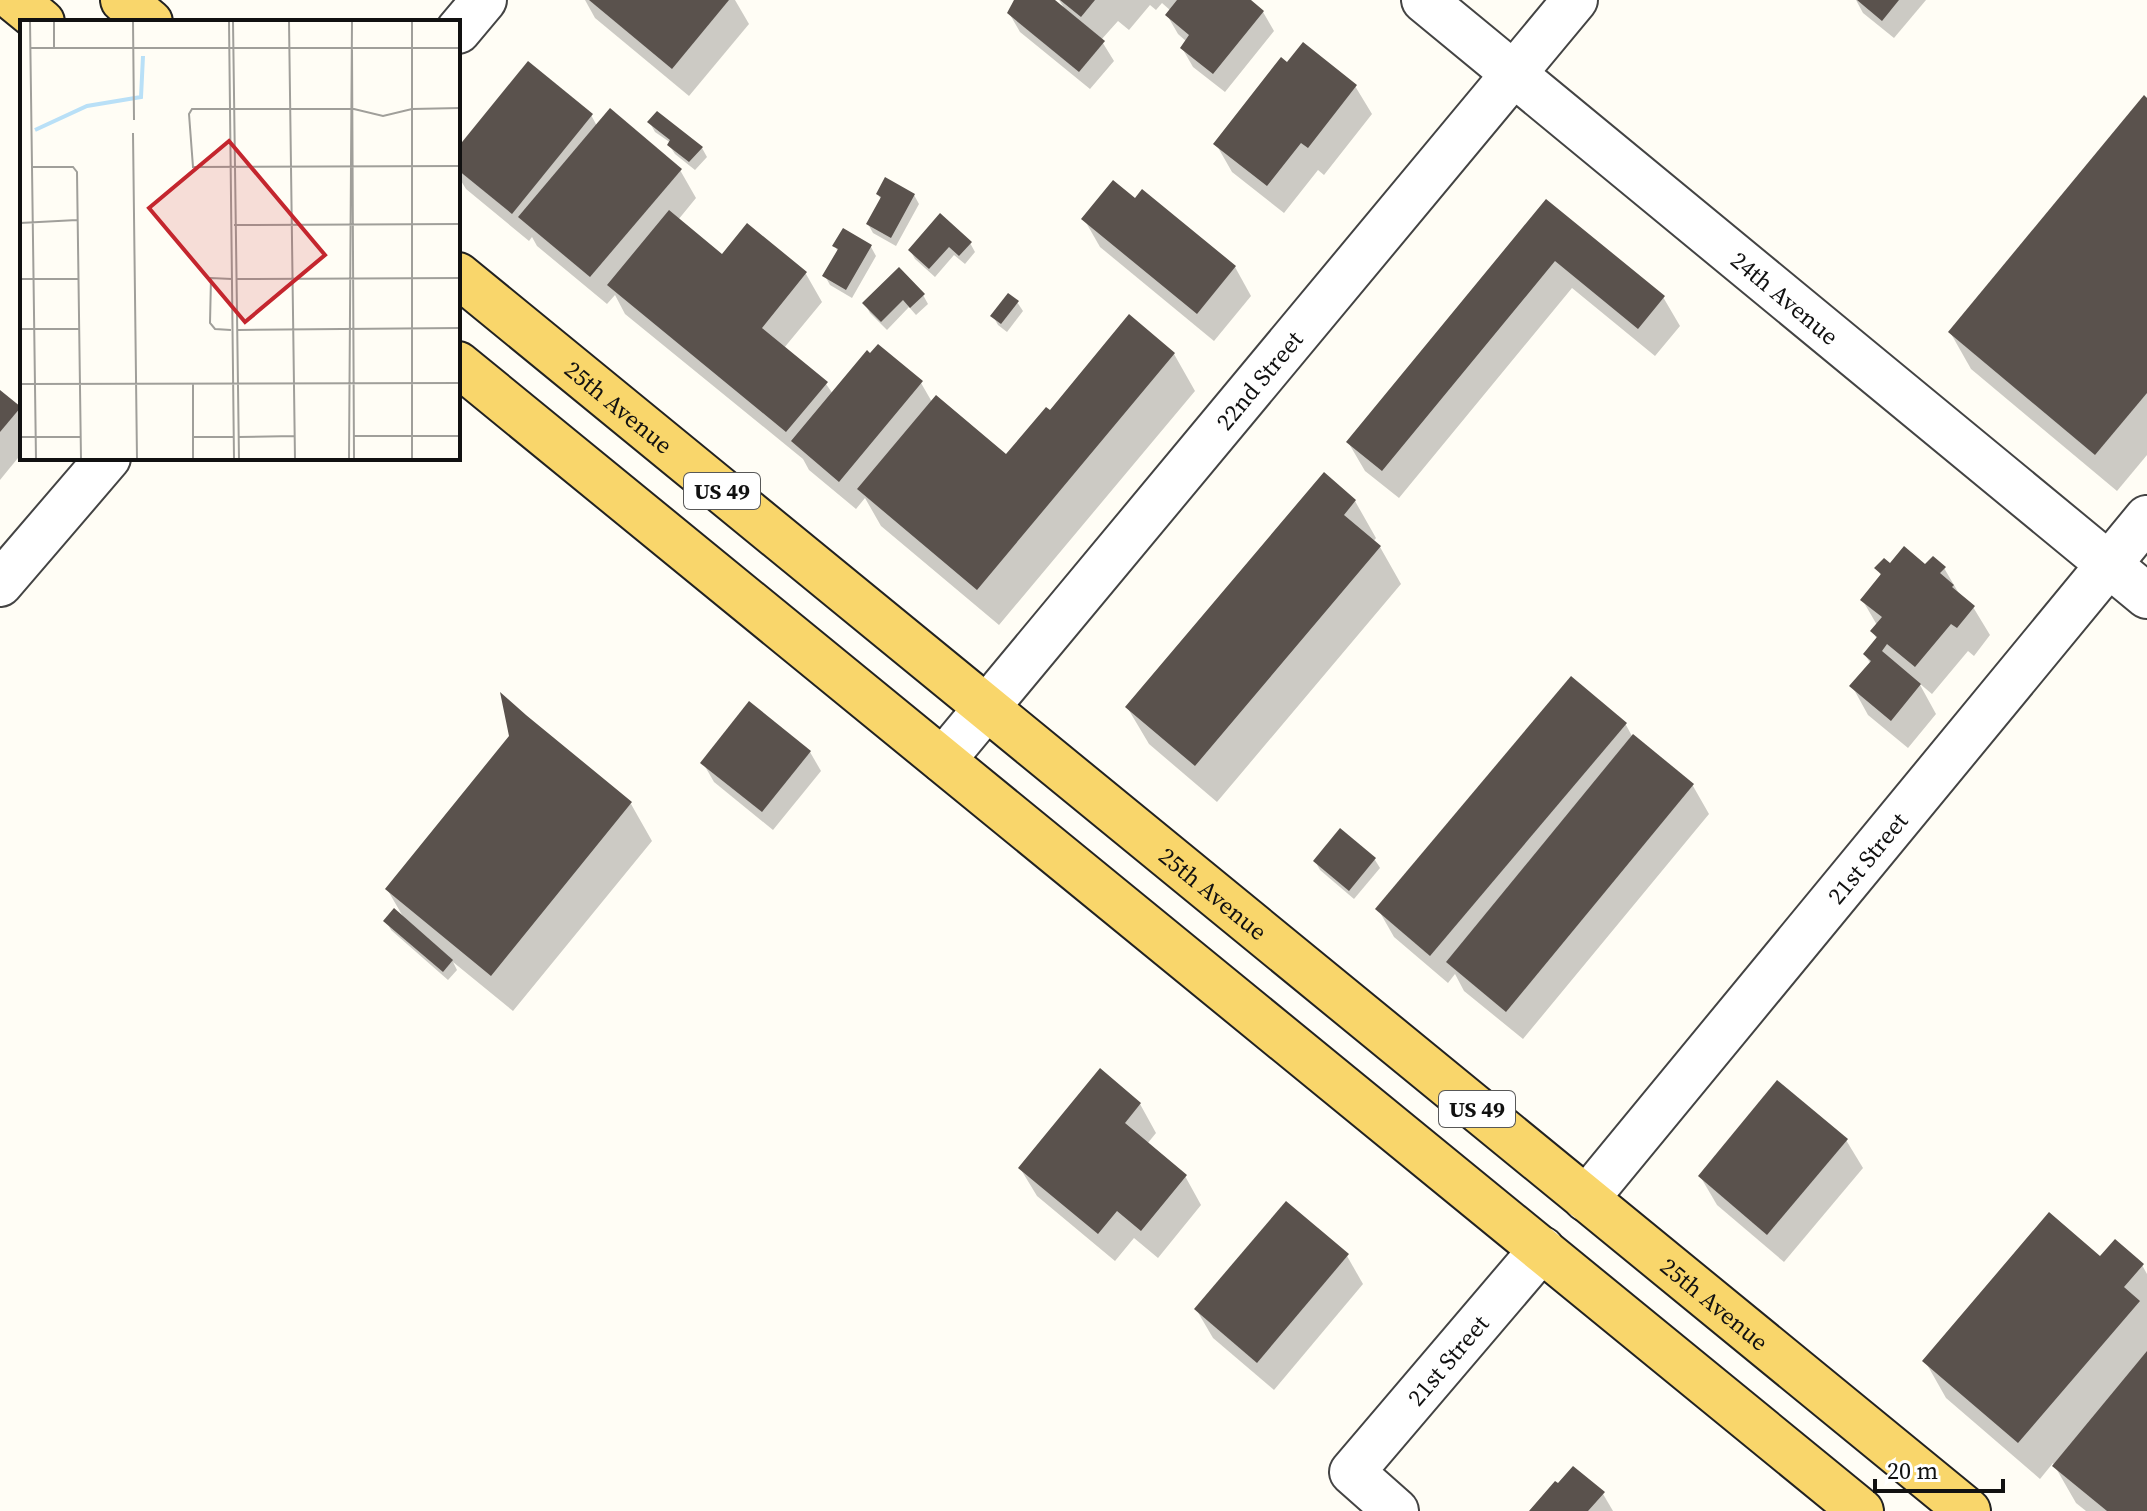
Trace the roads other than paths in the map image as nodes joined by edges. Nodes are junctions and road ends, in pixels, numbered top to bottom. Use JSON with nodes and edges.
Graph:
{"nodes":[{"id":1,"x":15,"y":0,"type":"edge"},
{"id":2,"x":123,"y":0,"type":"edge"},
{"id":3,"x":484,"y":0,"type":"edge"},
{"id":4,"x":1424,"y":0,"type":"edge"},
{"id":5,"x":1575,"y":0,"type":"edge"},
{"id":6,"x":40,"y":20,"type":"edge"},
{"id":7,"x":148,"y":20,"type":"edge"},
{"id":8,"x":460,"y":29,"type":"edge"},
{"id":9,"x":1513,"y":74,"type":"junction"},
{"id":10,"x":460,"y":277,"type":"edge"},
{"id":11,"x":460,"y":366,"type":"edge"},
{"id":12,"x":106,"y":460,"type":"edge"},
{"id":13,"x":2147,"y":518,"type":"edge"},
{"id":14,"x":2109,"y":565,"type":"junction"},
{"id":15,"x":0,"y":584,"type":"edge"},
{"id":16,"x":2147,"y":596,"type":"edge"},
{"id":17,"x":986,"y":707,"type":"junction"},
{"id":18,"x":943,"y":760,"type":"junction"},
{"id":19,"x":1586,"y":1199,"type":"junction"},
{"id":20,"x":1542,"y":1249,"type":"junction"},
{"id":21,"x":1396,"y":1511,"type":"edge"},
{"id":22,"x":1861,"y":1511,"type":"edge"},
{"id":23,"x":1968,"y":1511,"type":"edge"}],
"edges":[{"from":1,"to":6,"type":"main road"},
{"from":2,"to":7,"type":"main road"},
{"from":3,"to":8,"type":"street"},
{"from":4,"to":9,"type":"street","name":"24th Avenue"},
{"from":5,"to":9,"type":"street","name":"22nd Street"},
{"from":9,"to":14,"type":"street","name":"24th Avenue"},
{"from":9,"to":17,"type":"street","name":"22nd Street"},
{"from":10,"to":17,"type":"main road","name":"25th Avenue","number":"US 49"},
{"from":11,"to":18,"type":"main road","number":"US 49"},
{"from":12,"to":15,"type":"street"},
{"from":13,"to":14,"type":"street","name":"21st Street"},
{"from":14,"to":16,"type":"street","name":"24th Avenue"},
{"from":14,"to":19,"type":"street","name":"21st Street"},
{"from":17,"to":18,"type":"street","name":"22nd Street"},
{"from":17,"to":19,"type":"main road","name":"25th Avenue","number":"US 49"},
{"from":18,"to":20,"type":"main road","number":"US 49"},
{"from":19,"to":23,"type":"main road","name":"25th Avenue","number":"US 49"},
{"from":20,"to":21,"type":"street","name":"21st Street"},
{"from":20,"to":22,"type":"main road","number":"US 49"}]}
